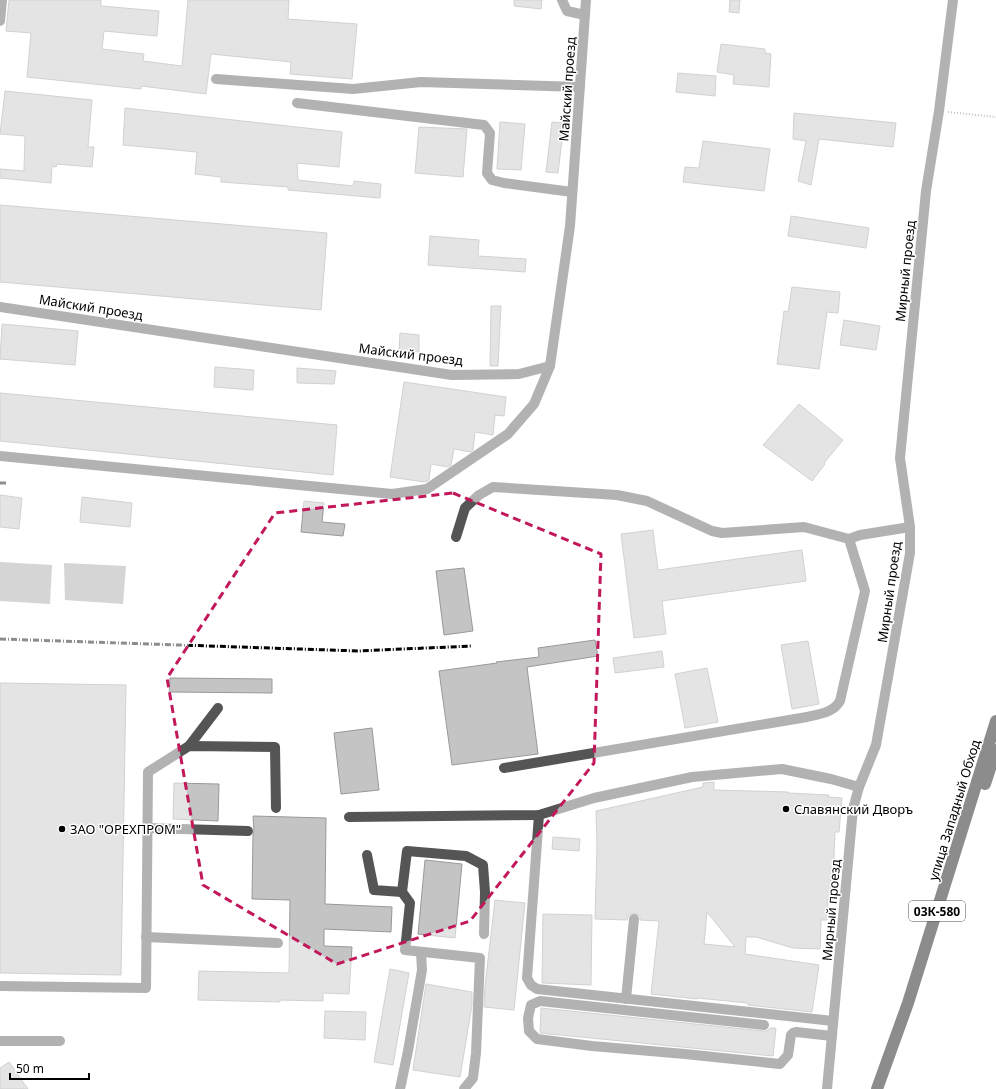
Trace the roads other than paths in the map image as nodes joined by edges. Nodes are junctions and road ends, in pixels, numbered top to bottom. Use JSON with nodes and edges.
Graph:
{"nodes":[{"id":1,"x":2,"y":0,"type":"edge"},
{"id":2,"x":562,"y":0,"type":"edge"},
{"id":3,"x":586,"y":0,"type":"edge"},
{"id":4,"x":953,"y":0,"type":"edge"},
{"id":5,"x":585,"y":15,"type":"junction"},
{"id":6,"x":0,"y":21,"type":"edge"},
{"id":7,"x":216,"y":79,"type":"dead end"},
{"id":8,"x":580,"y":87,"type":"junction"},
{"id":9,"x":298,"y":103,"type":"dead end"},
{"id":10,"x":572,"y":192,"type":"junction"},
{"id":11,"x":0,"y":307,"type":"edge"},
{"id":12,"x":550,"y":366,"type":"junction"},
{"id":13,"x":0,"y":456,"type":"edge"},
{"id":14,"x":910,"y":527,"type":"junction"},
{"id":15,"x":456,"y":537,"type":"dead end"},
{"id":16,"x":849,"y":539,"type":"junction"},
{"id":17,"x":218,"y":708,"type":"dead end"},
{"id":18,"x":996,"y":721,"type":"edge"},
{"id":19,"x":189,"y":746,"type":"junction"},
{"id":20,"x":996,"y":750,"type":"edge"},
{"id":21,"x":504,"y":768,"type":"dead end"},
{"id":22,"x":859,"y":787,"type":"junction"},
{"id":23,"x":276,"y":808,"type":"dead end"},
{"id":24,"x":539,"y":815,"type":"junction"},
{"id":25,"x":349,"y":817,"type":"dead end"},
{"id":26,"x":147,"y":828,"type":"junction"},
{"id":27,"x":248,"y":831,"type":"dead end"},
{"id":28,"x":367,"y":855,"type":"dead end"},
{"id":29,"x":402,"y":892,"type":"junction"},
{"id":30,"x":634,"y":919,"type":"dead end"},
{"id":31,"x":484,"y":934,"type":"dead end"},
{"id":32,"x":146,"y":937,"type":"junction"},
{"id":33,"x":278,"y":942,"type":"dead end"},
{"id":34,"x":421,"y":952,"type":"junction"},
{"id":35,"x":0,"y":986,"type":"edge"},
{"id":36,"x":626,"y":999,"type":"junction"},
{"id":37,"x":833,"y":1021,"type":"junction"},
{"id":38,"x":764,"y":1025,"type":"dead end"},
{"id":39,"x":832,"y":1036,"type":"junction"},
{"id":40,"x":1,"y":1041,"type":"edge"},
{"id":41,"x":60,"y":1041,"type":"dead end"},
{"id":42,"x":400,"y":1089,"type":"edge"},
{"id":43,"x":464,"y":1089,"type":"edge"},
{"id":44,"x":827,"y":1089,"type":"edge"},
{"id":45,"x":877,"y":1089,"type":"edge"},
{"id":46,"x":884,"y":1089,"type":"edge"}],
"edges":[{"from":1,"to":6,"type":"street"},
{"from":2,"to":5,"type":"street"},
{"from":3,"to":5,"type":"street","name":"Майский проезд"},
{"from":4,"to":14,"type":"street","name":"Мирный проезд"},
{"from":5,"to":8,"type":"street","name":"Майский проезд"},
{"from":7,"to":8,"type":"street"},
{"from":8,"to":10,"type":"street","name":"Майский проезд"},
{"from":9,"to":10,"type":"street"},
{"from":10,"to":12,"type":"street","name":"Майский проезд"},
{"from":11,"to":12,"type":"street","name":"Майский проезд"},
{"from":12,"to":13,"type":"street"},
{"from":14,"to":16,"type":"street"},
{"from":14,"to":22,"type":"street","name":"Мирный проезд"},
{"from":15,"to":16,"type":"street"},
{"from":16,"to":21,"type":"street"},
{"from":17,"to":19,"type":"street"},
{"from":18,"to":45,"type":"highway","name":"улица Западный Обход","number":"03К-580"},
{"from":19,"to":23,"type":"street"},
{"from":19,"to":26,"type":"street"},
{"from":20,"to":46,"type":"highway","name":"улица Западный Обход","number":"03К-580"},
{"from":22,"to":24,"type":"street"},
{"from":22,"to":37,"type":"street","name":"Мирный проезд"},
{"from":24,"to":25,"type":"street"},
{"from":24,"to":36,"type":"street"},
{"from":26,"to":27,"type":"street"},
{"from":26,"to":32,"type":"street"},
{"from":28,"to":29,"type":"street"},
{"from":29,"to":31,"type":"street"},
{"from":29,"to":34,"type":"street"},
{"from":30,"to":36,"type":"street"},
{"from":32,"to":33,"type":"street"},
{"from":32,"to":35,"type":"street"},
{"from":34,"to":42,"type":"street"},
{"from":34,"to":43,"type":"street"},
{"from":36,"to":37,"type":"street"},
{"from":37,"to":39,"type":"street","name":"Мирный проезд"},
{"from":38,"to":39,"type":"street"},
{"from":39,"to":44,"type":"street","name":"Мирный проезд"},
{"from":40,"to":41,"type":"street"}]}
